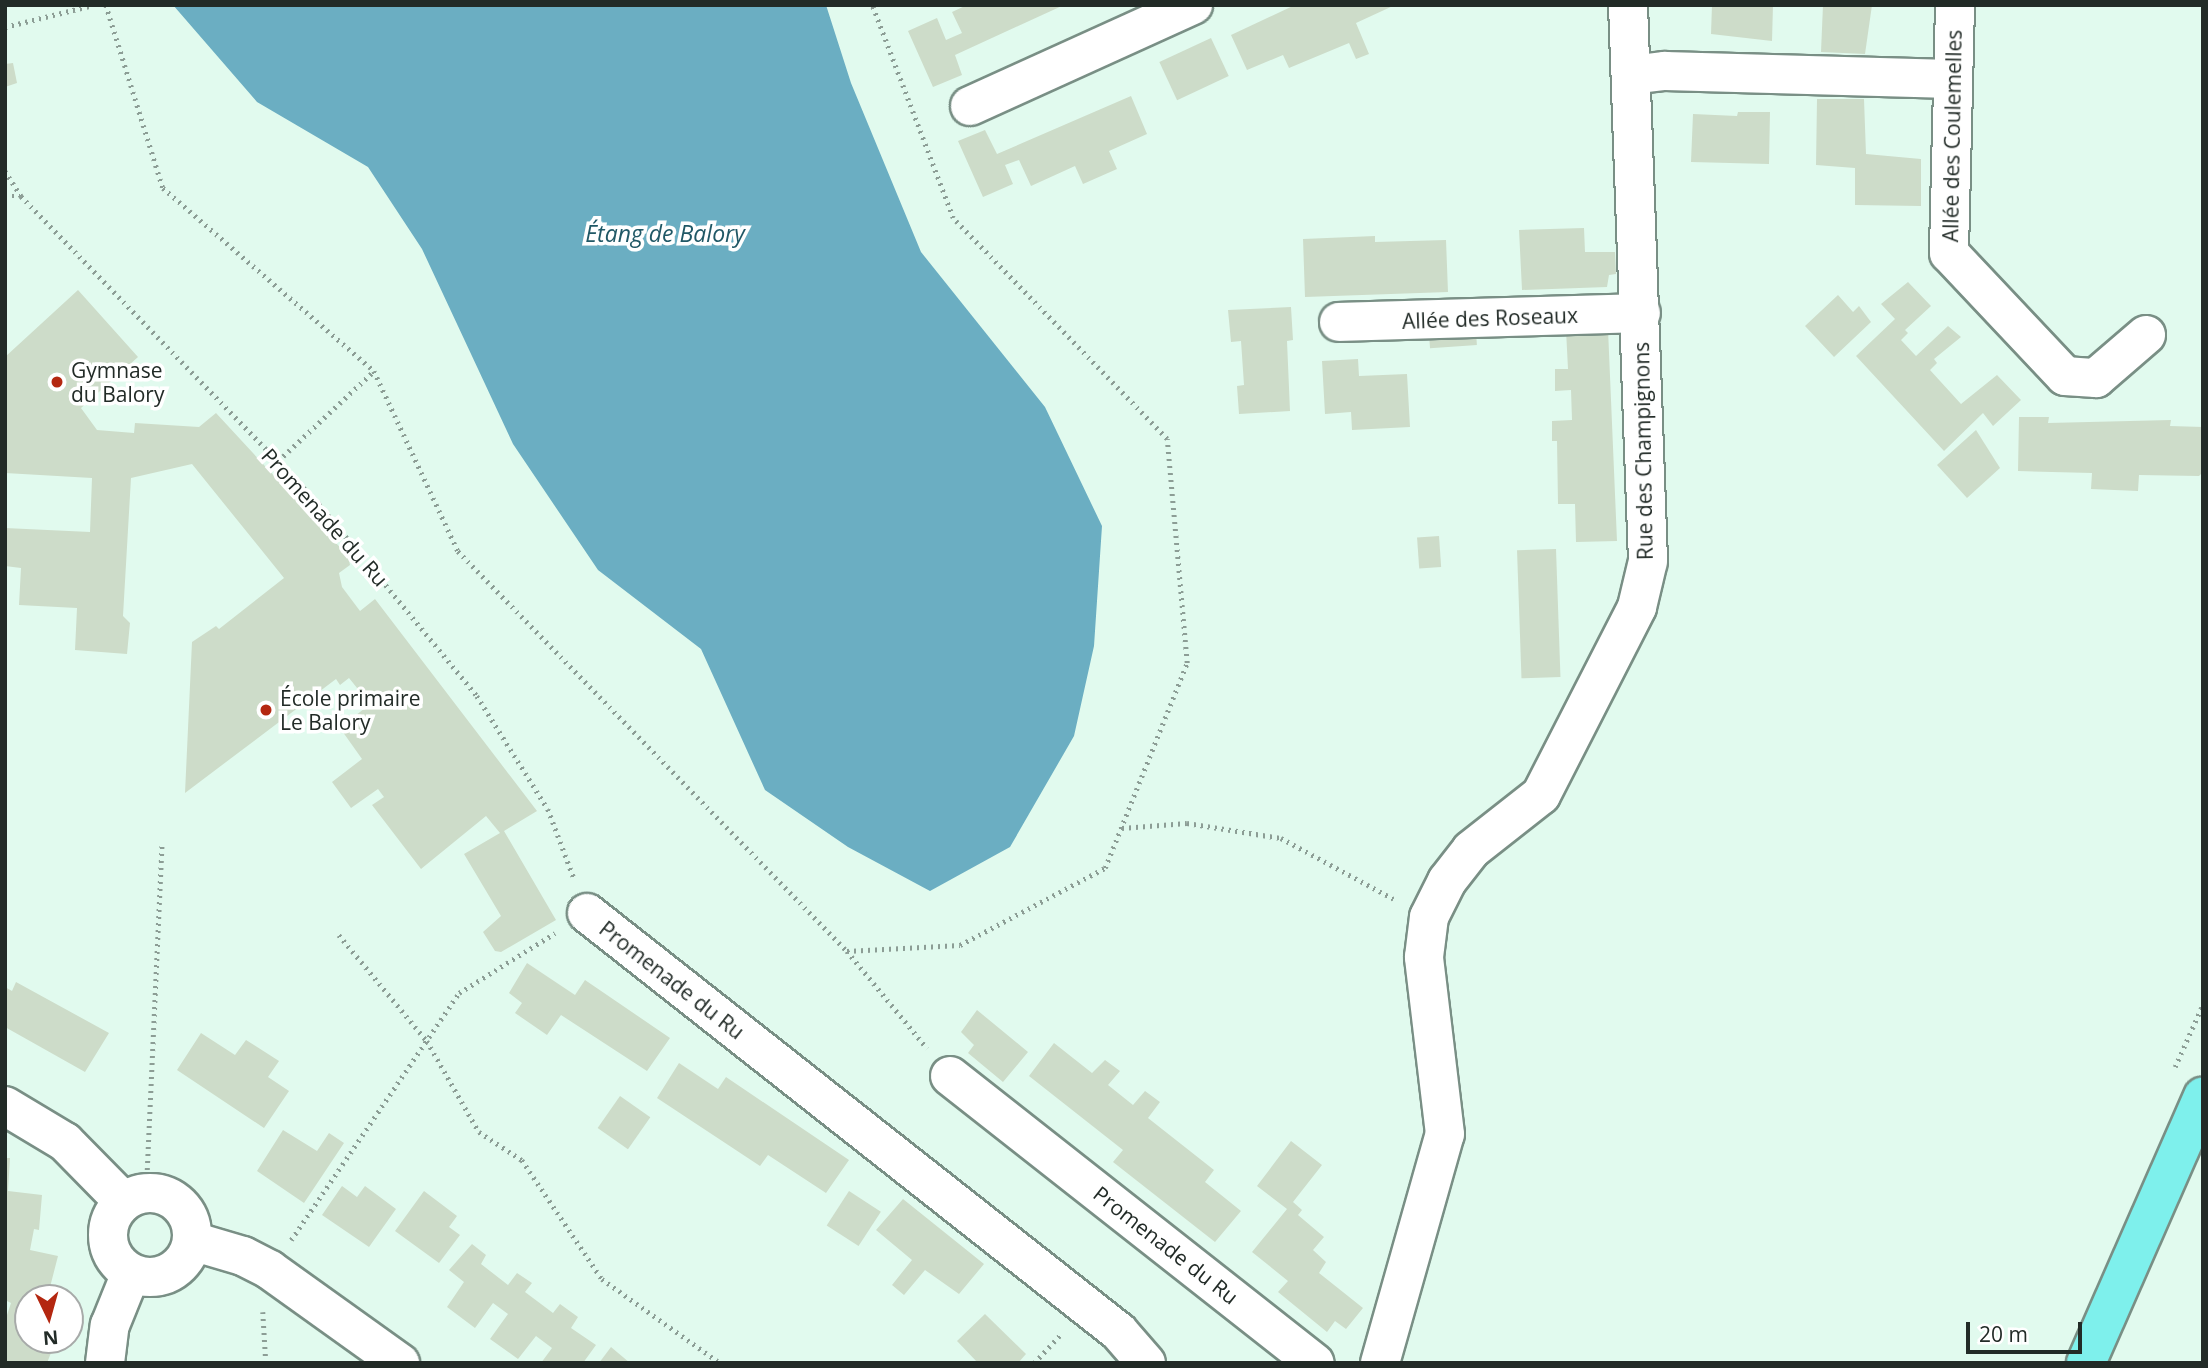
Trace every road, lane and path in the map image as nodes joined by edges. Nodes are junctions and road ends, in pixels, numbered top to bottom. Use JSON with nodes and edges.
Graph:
{"nodes":[{"id":1,"x":93,"y":5,"type":"edge"},
{"id":2,"x":106,"y":5,"type":"edge"},
{"id":3,"x":872,"y":5,"type":"edge"},
{"id":4,"x":1193,"y":5,"type":"edge"},
{"id":5,"x":1628,"y":5,"type":"edge"},
{"id":6,"x":1955,"y":5,"type":"edge"},
{"id":7,"x":5,"y":27,"type":"edge"},
{"id":8,"x":1631,"y":75,"type":"junction"},
{"id":9,"x":1951,"y":79,"type":"junction"},
{"id":10,"x":970,"y":106,"type":"dead end"},
{"id":11,"x":5,"y":171,"type":"edge"},
{"id":12,"x":5,"y":195,"type":"edge"},
{"id":13,"x":21,"y":197,"type":"junction"},
{"id":14,"x":1641,"y":313,"type":"junction"},
{"id":15,"x":1339,"y":323,"type":"dead end"},
{"id":16,"x":2146,"y":335,"type":"dead end"},
{"id":17,"x":374,"y":371,"type":"junction"},
{"id":18,"x":278,"y":461,"type":"junction"},
{"id":19,"x":1122,"y":828,"type":"junction"},
{"id":20,"x":162,"y":843,"type":"dead end"},
{"id":21,"x":587,"y":913,"type":"junction"},
{"id":22,"x":1429,"y":917,"type":"junction"},
{"id":23,"x":339,"y":935,"type":"dead end"},
{"id":24,"x":847,"y":951,"type":"junction"},
{"id":25,"x":427,"y":1041,"type":"junction"},
{"id":26,"x":950,"y":1076,"type":"joint"},
{"id":27,"x":2203,"y":1097,"type":"edge"},
{"id":28,"x":5,"y":1106,"type":"edge"},
{"id":29,"x":136,"y":1198,"type":"junction"},
{"id":30,"x":192,"y":1241,"type":"junction"},
{"id":31,"x":270,"y":1270,"type":"junction"},
{"id":32,"x":131,"y":1273,"type":"junction"},
{"id":33,"x":105,"y":1363,"type":"edge"},
{"id":34,"x":400,"y":1363,"type":"edge"},
{"id":35,"x":720,"y":1363,"type":"edge"},
{"id":36,"x":1146,"y":1363,"type":"edge"},
{"id":37,"x":1315,"y":1363,"type":"edge"},
{"id":38,"x":1380,"y":1363,"type":"edge"},
{"id":39,"x":2085,"y":1363,"type":"edge"}],
"edges":[{"from":1,"to":7,"type":"path"},
{"from":2,"to":17,"type":"path"},
{"from":3,"to":19,"type":"path"},
{"from":4,"to":10,"type":"street"},
{"from":5,"to":8,"type":"street","name":"Rue des Champignons"},
{"from":6,"to":9,"type":"street","name":"Allée des Coulemelles"},
{"from":8,"to":9,"type":"street"},
{"from":8,"to":14,"type":"street","name":"Rue des Champignons"},
{"from":9,"to":16,"type":"street","name":"Allée des Coulemelles"},
{"from":11,"to":13,"type":"path","name":"Promenade du Ru"},
{"from":12,"to":13,"type":"path"},
{"from":13,"to":18,"type":"path","name":"Promenade du Ru"},
{"from":14,"to":15,"type":"street","name":"Allée des Roseaux"},
{"from":14,"to":22,"type":"street","name":"Rue des Champignons"},
{"from":17,"to":18,"type":"path"},
{"from":17,"to":24,"type":"path"},
{"from":18,"to":21,"type":"path","name":"Promenade du Ru"},
{"from":19,"to":22,"type":"path"},
{"from":19,"to":24,"type":"path"},
{"from":20,"to":29,"type":"path"},
{"from":21,"to":25,"type":"path"},
{"from":21,"to":36,"type":"street","name":"Promenade du Ru"},
{"from":22,"to":38,"type":"street","name":"Rue des Champignons"},
{"from":23,"to":25,"type":"path"},
{"from":24,"to":26,"type":"path"},
{"from":25,"to":31,"type":"path"},
{"from":25,"to":35,"type":"path"},
{"from":26,"to":37,"type":"street","name":"Promenade du Ru"},
{"from":27,"to":39,"type":"main road"},
{"from":28,"to":29,"type":"street"},
{"from":29,"to":30,"type":"street"},
{"from":29,"to":32,"type":"street"},
{"from":30,"to":31,"type":"street"},
{"from":30,"to":32,"type":"street"},
{"from":31,"to":34,"type":"street"},
{"from":32,"to":33,"type":"street"}]}
